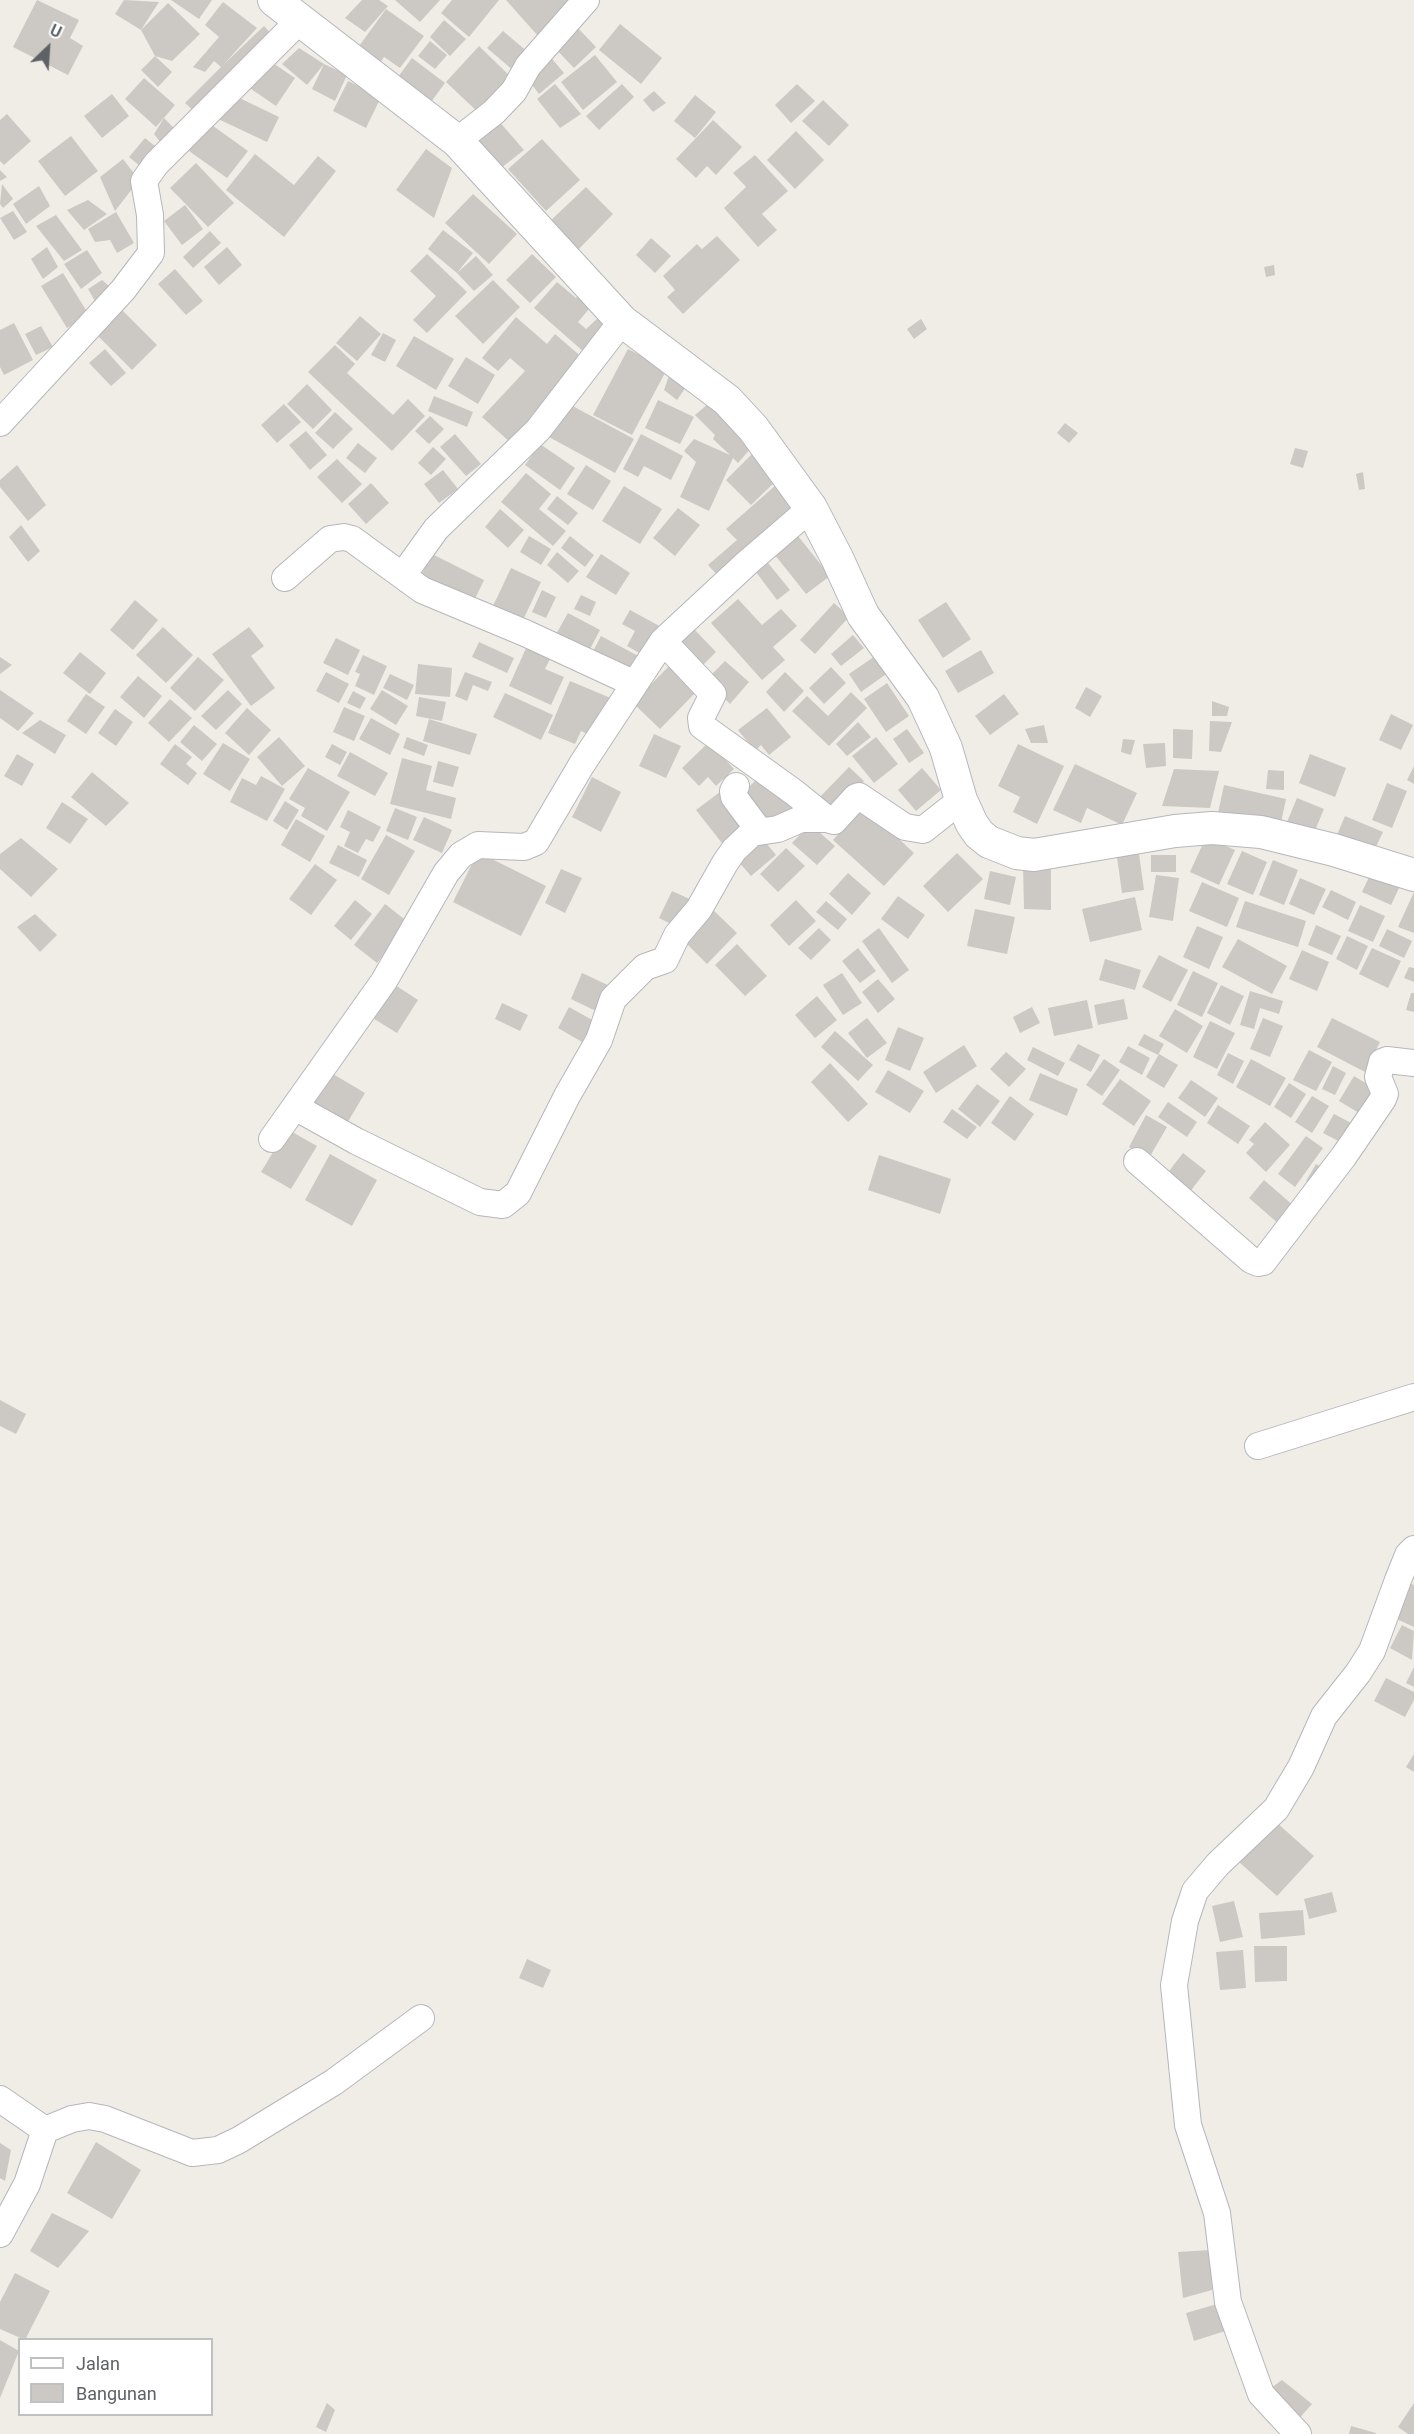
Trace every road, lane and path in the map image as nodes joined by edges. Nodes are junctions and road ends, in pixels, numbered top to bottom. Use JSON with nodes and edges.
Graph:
{"nodes":[{"id":1,"x":274,"y":0,"type":"edge"},
{"id":2,"x":586,"y":0,"type":"edge"},
{"id":3,"x":301,"y":19,"type":"junction"},
{"id":4,"x":457,"y":141,"type":"junction"},
{"id":5,"x":622,"y":321,"type":"junction"},
{"id":6,"x":0,"y":423,"type":"edge"},
{"id":7,"x":811,"y":508,"type":"junction"},
{"id":8,"x":403,"y":575,"type":"junction"},
{"id":9,"x":285,"y":578,"type":"dead end"},
{"id":10,"x":663,"y":641,"type":"junction"},
{"id":11,"x":633,"y":683,"type":"junction"},
{"id":12,"x":736,"y":786,"type":"dead end"},
{"id":13,"x":961,"y":800,"type":"junction"},
{"id":14,"x":826,"y":819,"type":"junction"},
{"id":15,"x":752,"y":833,"type":"junction"},
{"id":16,"x":1414,"y":875,"type":"edge"},
{"id":17,"x":1414,"y":1063,"type":"edge"},
{"id":18,"x":296,"y":1107,"type":"junction"},
{"id":19,"x":272,"y":1139,"type":"dead end"},
{"id":20,"x":1137,"y":1161,"type":"dead end"},
{"id":21,"x":1414,"y":1397,"type":"edge"},
{"id":22,"x":1258,"y":1446,"type":"dead end"},
{"id":23,"x":1414,"y":1549,"type":"edge"},
{"id":24,"x":421,"y":2018,"type":"dead end"},
{"id":25,"x":0,"y":2098,"type":"edge"},
{"id":26,"x":45,"y":2130,"type":"junction"},
{"id":27,"x":0,"y":2234,"type":"edge"},
{"id":28,"x":1298,"y":2434,"type":"edge"}],
"edges":[{"from":1,"to":3,"type":"street"},
{"from":2,"to":4,"type":"street"},
{"from":3,"to":4,"type":"street"},
{"from":3,"to":6,"type":"street"},
{"from":4,"to":5,"type":"street"},
{"from":5,"to":7,"type":"street"},
{"from":5,"to":8,"type":"street"},
{"from":7,"to":10,"type":"street"},
{"from":7,"to":13,"type":"street"},
{"from":8,"to":9,"type":"street"},
{"from":8,"to":11,"type":"street"},
{"from":10,"to":11,"type":"street"},
{"from":10,"to":14,"type":"street"},
{"from":11,"to":18,"type":"street"},
{"from":12,"to":15,"type":"street"},
{"from":13,"to":14,"type":"street"},
{"from":13,"to":16,"type":"street"},
{"from":14,"to":15,"type":"street"},
{"from":15,"to":18,"type":"street"},
{"from":17,"to":20,"type":"street"},
{"from":18,"to":19,"type":"street"},
{"from":21,"to":22,"type":"street"},
{"from":23,"to":28,"type":"street"},
{"from":24,"to":26,"type":"street"},
{"from":25,"to":26,"type":"street"},
{"from":26,"to":27,"type":"street"}]}
